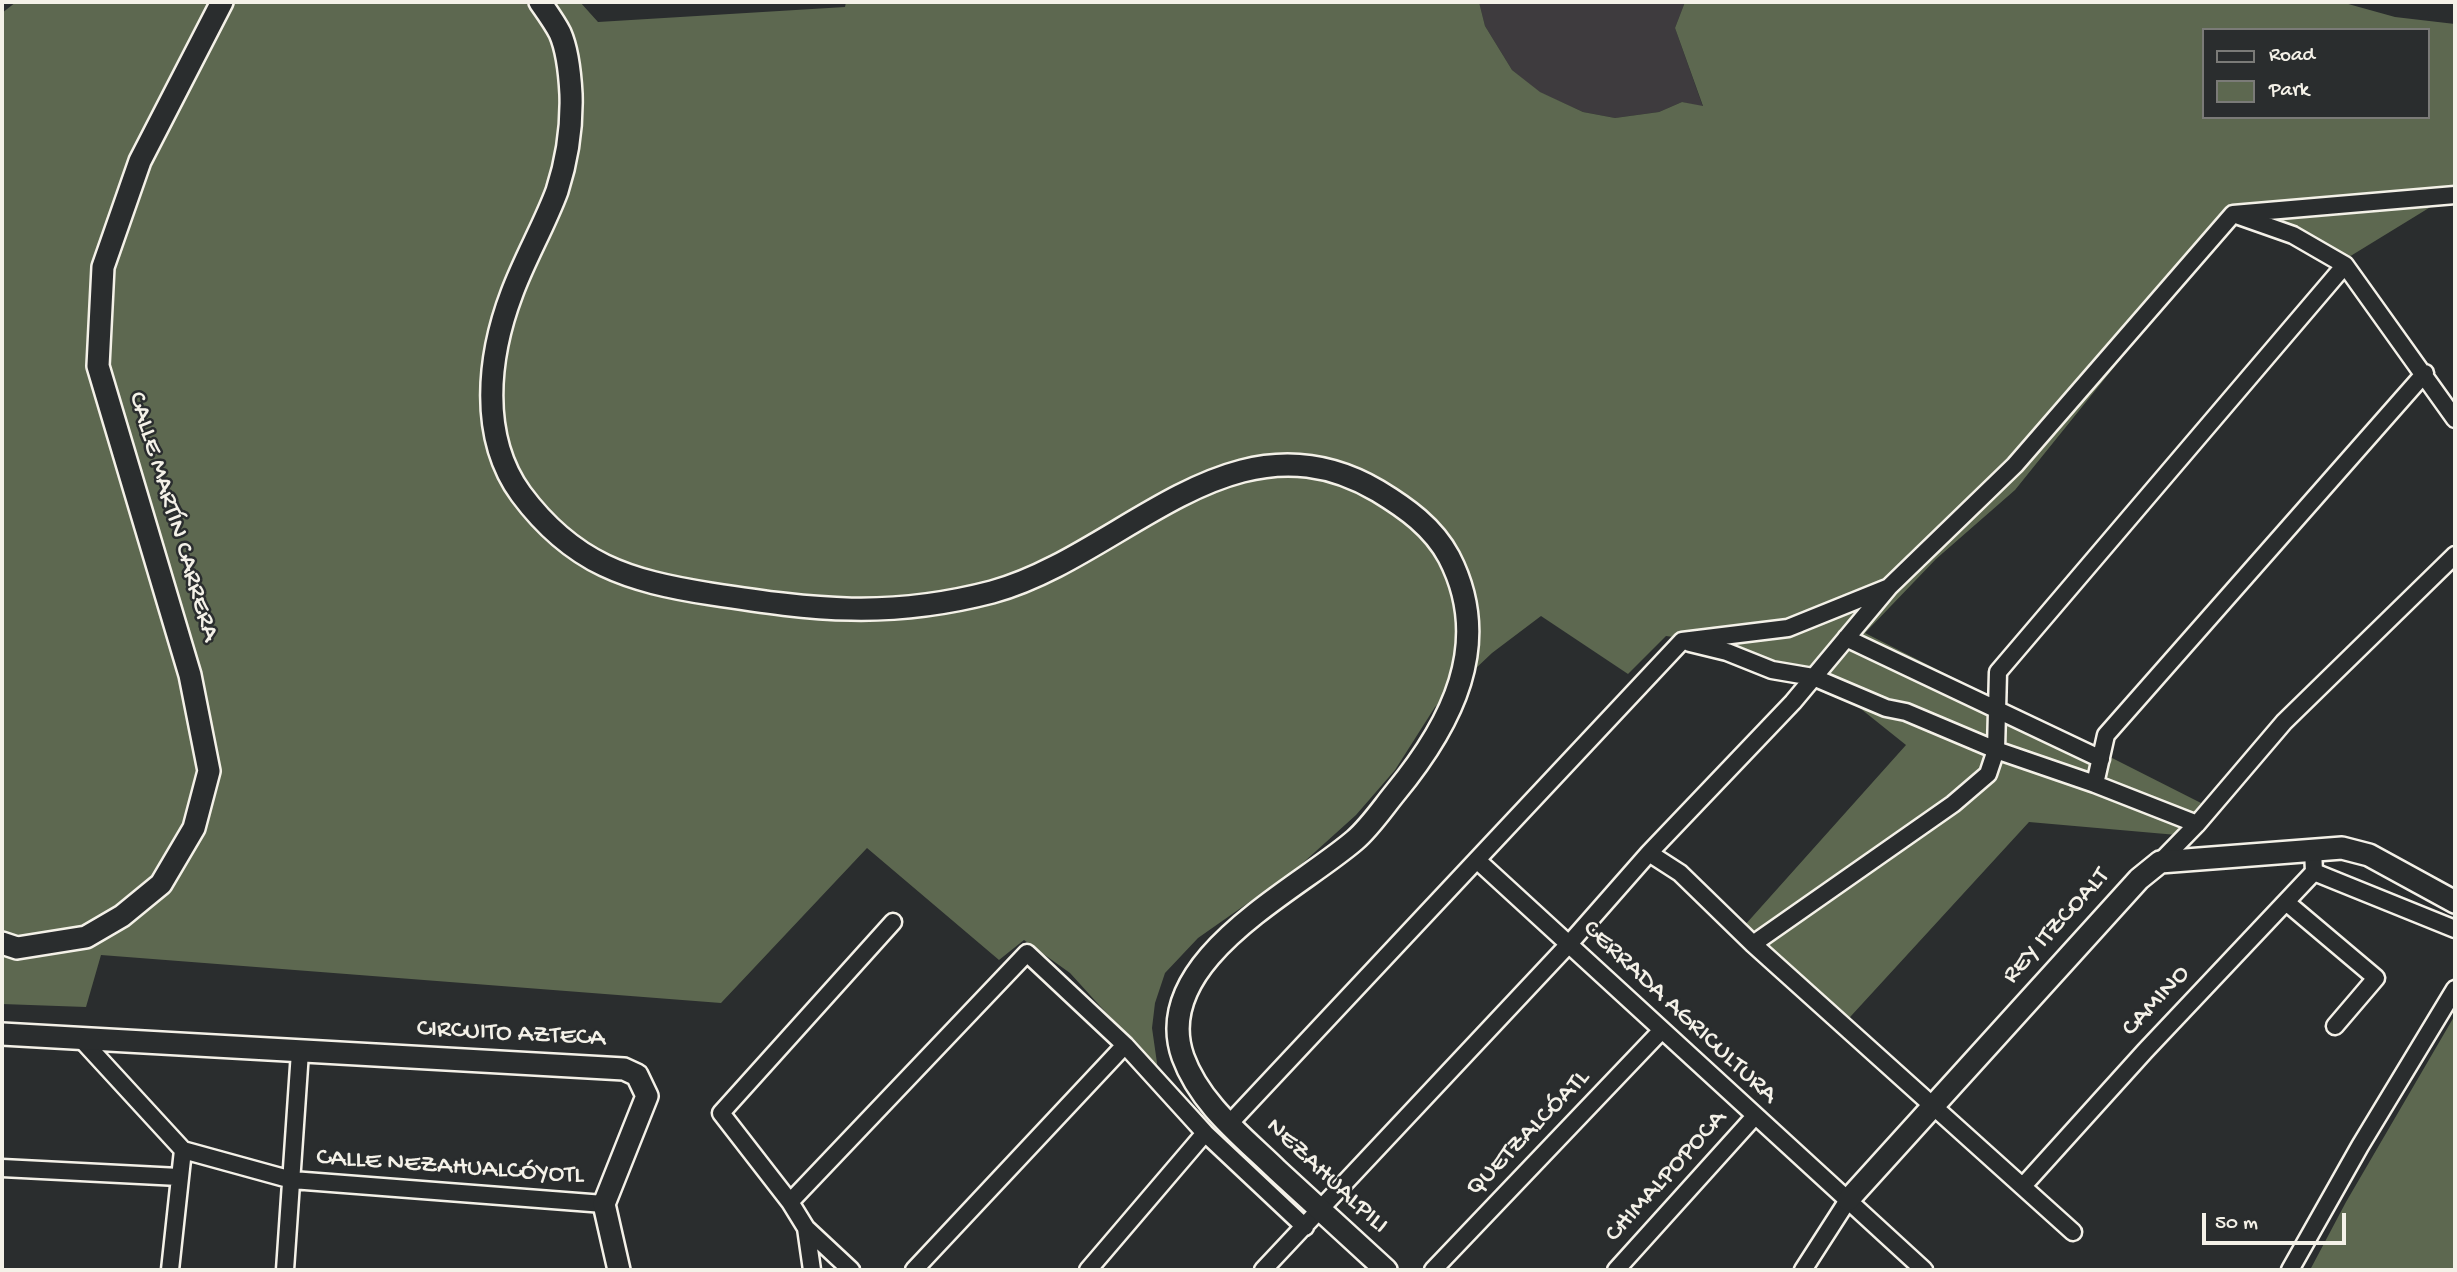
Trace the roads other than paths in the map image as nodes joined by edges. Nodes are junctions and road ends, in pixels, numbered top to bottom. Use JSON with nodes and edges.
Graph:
{"nodes":[{"id":1,"x":222,"y":2,"type":"edge"},
{"id":2,"x":540,"y":2,"type":"edge"},
{"id":3,"x":2455,"y":195,"type":"edge"},
{"id":4,"x":2233,"y":214,"type":"junction"},
{"id":5,"x":2345,"y":265,"type":"junction"},
{"id":6,"x":2424,"y":373,"type":"junction"},
{"id":7,"x":2455,"y":419,"type":"edge"},
{"id":8,"x":2455,"y":555,"type":"edge"},
{"id":9,"x":1889,"y":587,"type":"junction"},
{"id":10,"x":1846,"y":638,"type":"junction"},
{"id":11,"x":1682,"y":641,"type":"junction"},
{"id":12,"x":1813,"y":677,"type":"junction"},
{"id":13,"x":1997,"y":707,"type":"junction"},
{"id":14,"x":1996,"y":750,"type":"junction"},
{"id":15,"x":2101,"y":759,"type":"junction"},
{"id":16,"x":2095,"y":784,"type":"junction"},
{"id":17,"x":2197,"y":824,"type":"junction"},
{"id":18,"x":2313,"y":849,"type":"junction"},
{"id":19,"x":1649,"y":853,"type":"junction"},
{"id":20,"x":1478,"y":861,"type":"junction"},
{"id":21,"x":2160,"y":862,"type":"junction"},
{"id":22,"x":2314,"y":872,"type":"junction"},
{"id":23,"x":2286,"y":902,"type":"junction"},
{"id":24,"x":2455,"y":902,"type":"edge"},
{"id":25,"x":893,"y":922,"type":"dead end"},
{"id":26,"x":2455,"y":929,"type":"edge"},
{"id":27,"x":2,"y":943,"type":"edge"},
{"id":28,"x":1569,"y":944,"type":"junction"},
{"id":29,"x":1753,"y":944,"type":"junction"},
{"id":30,"x":2455,"y":989,"type":"edge"},
{"id":31,"x":2335,"y":1026,"type":"dead end"},
{"id":32,"x":1661,"y":1031,"type":"junction"},
{"id":33,"x":2,"y":1034,"type":"edge"},
{"id":34,"x":81,"y":1039,"type":"junction"},
{"id":35,"x":1125,"y":1045,"type":"junction"},
{"id":36,"x":300,"y":1052,"type":"junction"},
{"id":37,"x":1931,"y":1105,"type":"junction"},
{"id":38,"x":1755,"y":1116,"type":"junction"},
{"id":39,"x":1228,"y":1124,"type":"junction"},
{"id":40,"x":1205,"y":1133,"type":"junction"},
{"id":41,"x":183,"y":1150,"type":"junction"},
{"id":42,"x":2,"y":1168,"type":"edge"},
{"id":43,"x":179,"y":1177,"type":"junction"},
{"id":44,"x":292,"y":1180,"type":"junction"},
{"id":45,"x":2023,"y":1186,"type":"junction"},
{"id":46,"x":1848,"y":1200,"type":"junction"},
{"id":47,"x":790,"y":1202,"type":"junction"},
{"id":48,"x":604,"y":1204,"type":"junction"},
{"id":49,"x":1321,"y":1210,"type":"junction"},
{"id":50,"x":1305,"y":1227,"type":"junction"},
{"id":51,"x":806,"y":1228,"type":"junction"},
{"id":52,"x":2073,"y":1232,"type":"dead end"},
{"id":53,"x":170,"y":1270,"type":"edge"},
{"id":54,"x":285,"y":1270,"type":"edge"},
{"id":55,"x":619,"y":1270,"type":"edge"},
{"id":56,"x":812,"y":1270,"type":"edge"},
{"id":57,"x":851,"y":1270,"type":"edge"},
{"id":58,"x":914,"y":1270,"type":"edge"},
{"id":59,"x":1088,"y":1270,"type":"edge"},
{"id":60,"x":1264,"y":1270,"type":"edge"},
{"id":61,"x":1386,"y":1270,"type":"edge"},
{"id":62,"x":1433,"y":1270,"type":"edge"},
{"id":63,"x":1616,"y":1270,"type":"edge"},
{"id":64,"x":1803,"y":1270,"type":"edge"},
{"id":65,"x":1924,"y":1270,"type":"edge"},
{"id":66,"x":2290,"y":1270,"type":"edge"}],
"edges":[{"from":1,"to":27,"type":"street","name":"CALLE MARTÍN CARRERA"},
{"from":2,"to":39,"type":"street"},
{"from":3,"to":4,"type":"street"},
{"from":4,"to":5,"type":"street"},
{"from":4,"to":9,"type":"street"},
{"from":5,"to":6,"type":"street"},
{"from":5,"to":13,"type":"street"},
{"from":6,"to":7,"type":"street"},
{"from":6,"to":15,"type":"street"},
{"from":8,"to":17,"type":"street"},
{"from":9,"to":10,"type":"street"},
{"from":9,"to":11,"type":"street"},
{"from":10,"to":12,"type":"street"},
{"from":10,"to":13,"type":"street"},
{"from":11,"to":12,"type":"street"},
{"from":11,"to":20,"type":"street"},
{"from":12,"to":14,"type":"street"},
{"from":12,"to":19,"type":"street"},
{"from":13,"to":14,"type":"street"},
{"from":13,"to":15,"type":"street"},
{"from":14,"to":16,"type":"street"},
{"from":14,"to":29,"type":"street"},
{"from":15,"to":16,"type":"street"},
{"from":16,"to":17,"type":"street"},
{"from":17,"to":21,"type":"street"},
{"from":18,"to":21,"type":"street"},
{"from":18,"to":22,"type":"street"},
{"from":18,"to":24,"type":"street"},
{"from":19,"to":28,"type":"street"},
{"from":19,"to":29,"type":"street"},
{"from":20,"to":28,"type":"street","name":"CERRADA AGRICULTURA"},
{"from":20,"to":39,"type":"street"},
{"from":21,"to":37,"type":"street","name":"REY ITZCOALT"},
{"from":22,"to":23,"type":"street","name":"CAMINO"},
{"from":22,"to":26,"type":"street"},
{"from":23,"to":31,"type":"street"},
{"from":23,"to":45,"type":"street","name":"CAMINO"},
{"from":25,"to":47,"type":"street"},
{"from":28,"to":32,"type":"street","name":"CERRADA AGRICULTURA"},
{"from":28,"to":49,"type":"street"},
{"from":29,"to":37,"type":"street"},
{"from":30,"to":66,"type":"street"},
{"from":32,"to":38,"type":"street","name":"CERRADA AGRICULTURA"},
{"from":32,"to":62,"type":"street","name":"QUETZALCÓATL"},
{"from":33,"to":34,"type":"street","name":"CIRCUITO AZTECA"},
{"from":34,"to":36,"type":"street","name":"CIRCUITO AZTECA"},
{"from":34,"to":41,"type":"street"},
{"from":35,"to":40,"type":"street"},
{"from":35,"to":47,"type":"street"},
{"from":35,"to":58,"type":"street"},
{"from":36,"to":44,"type":"street"},
{"from":36,"to":48,"type":"street","name":"CIRCUITO AZTECA"},
{"from":37,"to":45,"type":"street"},
{"from":37,"to":46,"type":"street","name":"REY ITZCOALT"},
{"from":38,"to":46,"type":"street","name":"CERRADA AGRICULTURA"},
{"from":38,"to":63,"type":"street","name":"CHIMALPOPOCA"},
{"from":39,"to":49,"type":"street","name":"NEZAHUALPILI"},
{"from":40,"to":50,"type":"street"},
{"from":40,"to":59,"type":"street"},
{"from":41,"to":43,"type":"street"},
{"from":41,"to":44,"type":"street","name":"CALLE NEZAHUALCÓYOTL"},
{"from":42,"to":43,"type":"street"},
{"from":43,"to":53,"type":"street"},
{"from":44,"to":48,"type":"street","name":"CALLE NEZAHUALCÓYOTL"},
{"from":44,"to":54,"type":"street"},
{"from":45,"to":52,"type":"street"},
{"from":46,"to":64,"type":"street","name":"REY ITZCOALT"},
{"from":46,"to":65,"type":"street","name":"CERRADA AGRICULTURA"},
{"from":47,"to":51,"type":"street"},
{"from":48,"to":55,"type":"street"},
{"from":49,"to":50,"type":"street"},
{"from":49,"to":61,"type":"street","name":"NEZAHUALPILI"},
{"from":50,"to":60,"type":"street"},
{"from":51,"to":56,"type":"street"},
{"from":51,"to":57,"type":"street"}]}
